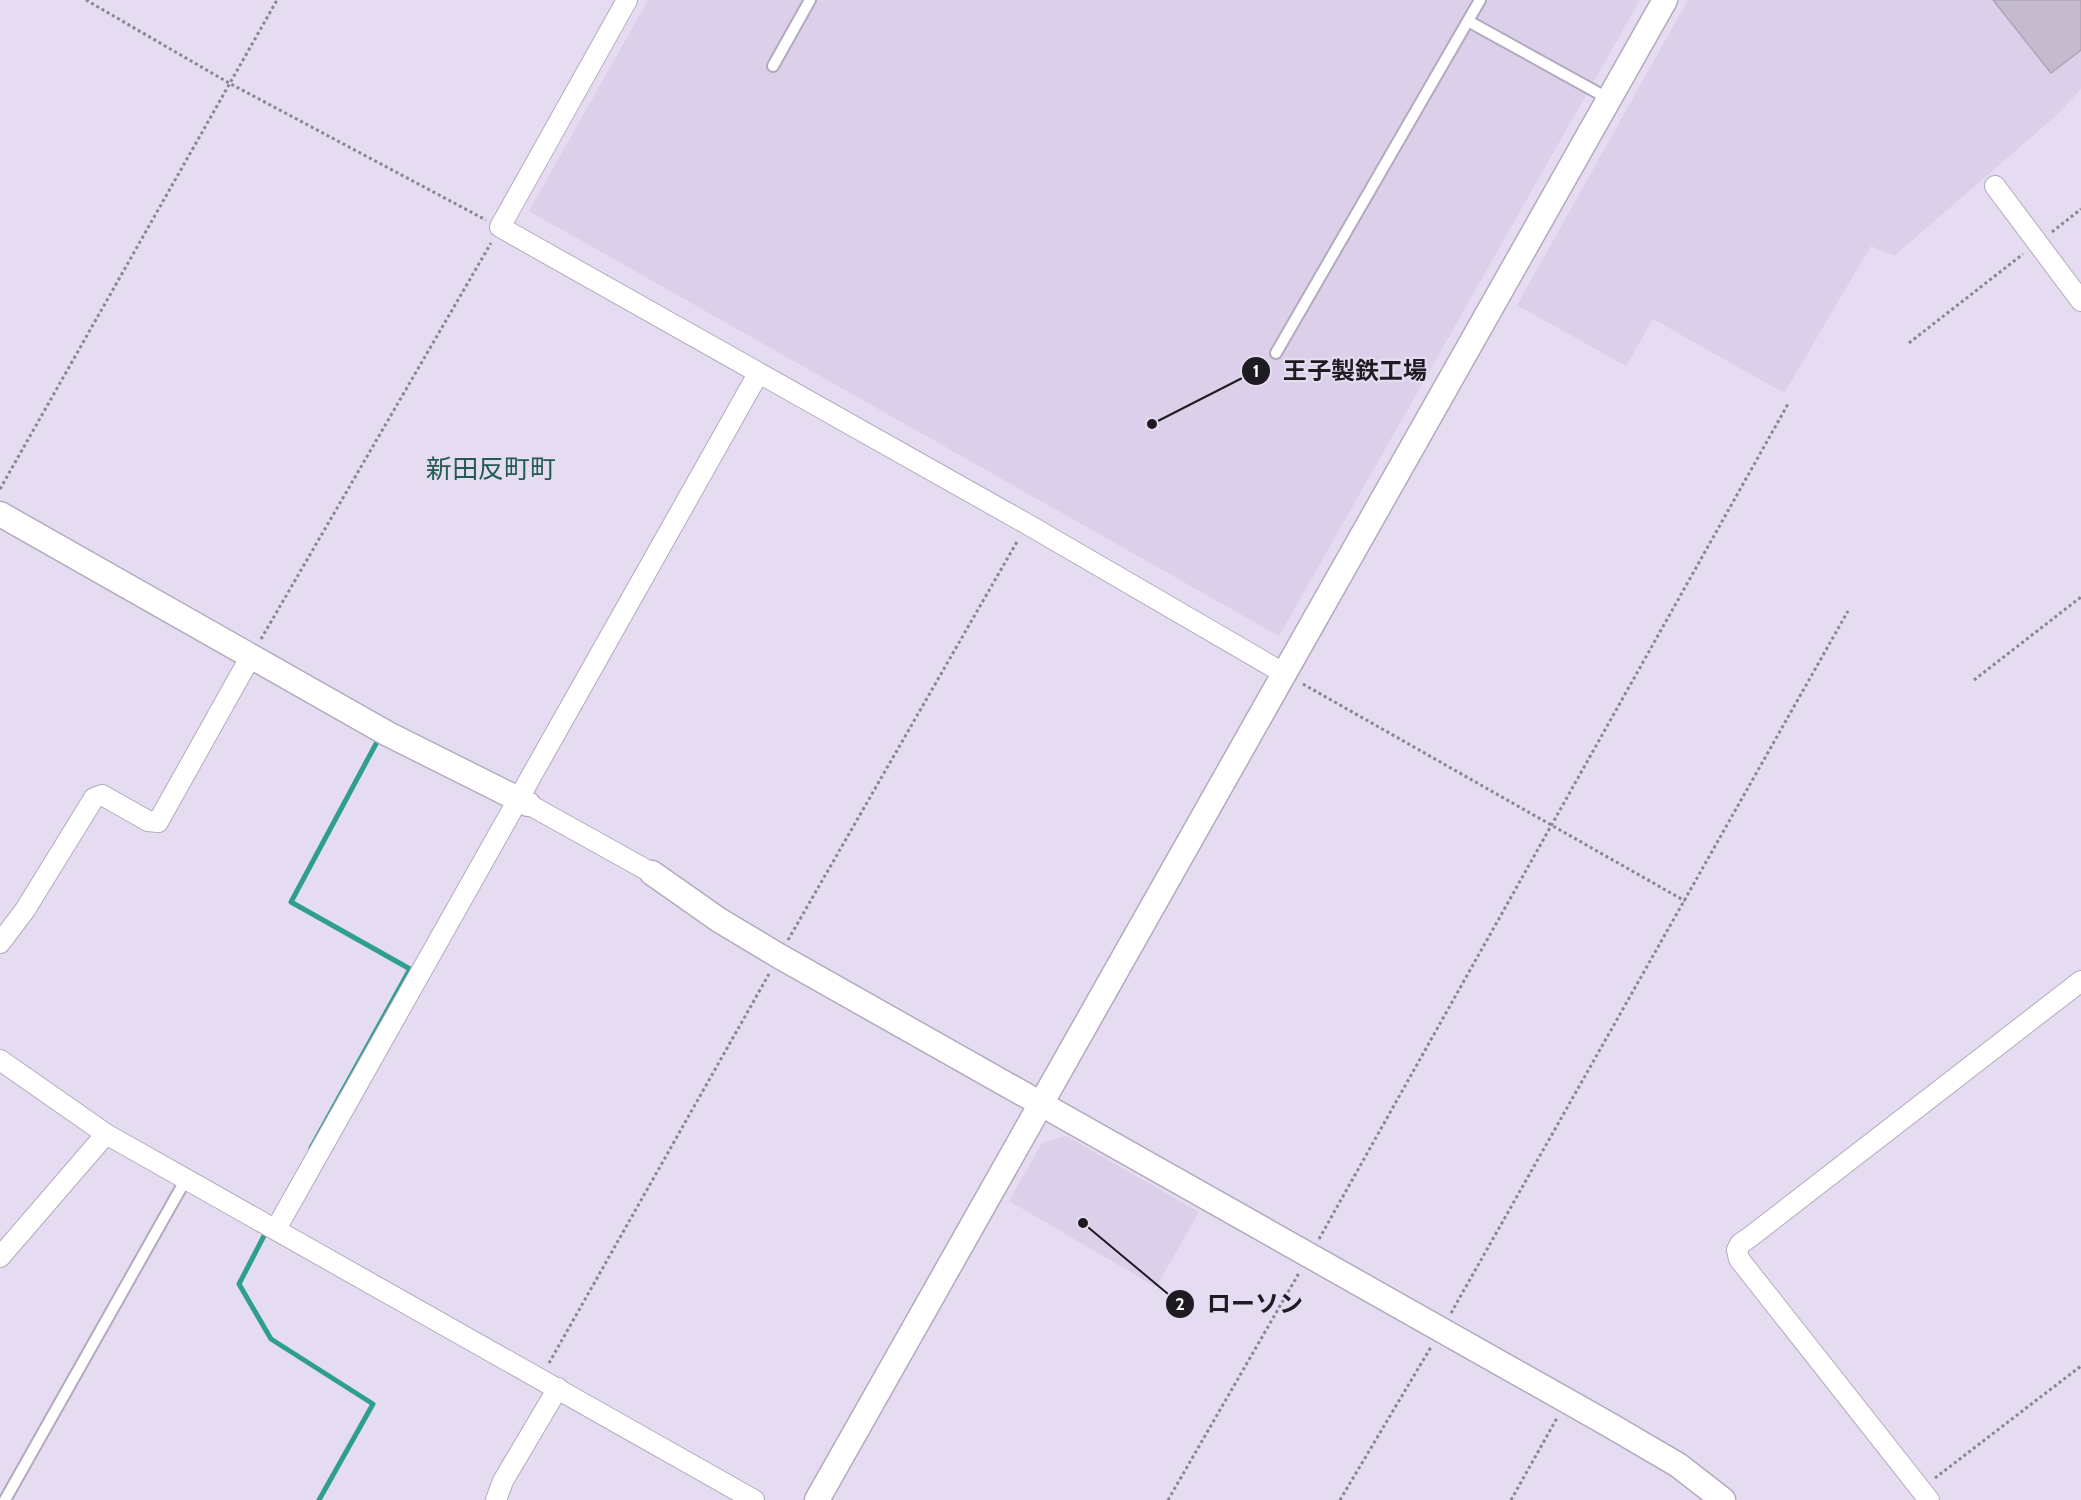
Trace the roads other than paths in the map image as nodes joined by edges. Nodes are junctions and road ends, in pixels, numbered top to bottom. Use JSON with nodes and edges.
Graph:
{"nodes":[{"id":1,"x":627,"y":0,"type":"edge"},
{"id":2,"x":810,"y":0,"type":"edge"},
{"id":3,"x":1480,"y":0,"type":"edge"},
{"id":4,"x":1665,"y":0,"type":"edge"},
{"id":5,"x":1468,"y":21,"type":"junction"},
{"id":6,"x":773,"y":66,"type":"dead end"},
{"id":7,"x":1609,"y":99,"type":"junction"},
{"id":8,"x":1995,"y":186,"type":"dead end"},
{"id":9,"x":2081,"y":301,"type":"edge"},
{"id":10,"x":1276,"y":353,"type":"dead end"},
{"id":11,"x":758,"y":374,"type":"junction"},
{"id":12,"x":0,"y":514,"type":"edge"},
{"id":13,"x":251,"y":656,"type":"junction"},
{"id":14,"x":1285,"y":674,"type":"junction"},
{"id":15,"x":523,"y":801,"type":"junction"},
{"id":16,"x":652,"y":873,"type":"joint"},
{"id":17,"x":0,"y":943,"type":"edge"},
{"id":18,"x":2081,"y":981,"type":"edge"},
{"id":19,"x":0,"y":1060,"type":"edge"},
{"id":20,"x":1042,"y":1105,"type":"junction"},
{"id":21,"x":106,"y":1134,"type":"junction"},
{"id":22,"x":186,"y":1179,"type":"junction"},
{"id":23,"x":276,"y":1229,"type":"junction"},
{"id":24,"x":1,"y":1252,"type":"edge"},
{"id":25,"x":558,"y":1388,"type":"junction"},
{"id":26,"x":1925,"y":1495,"type":"edge"},
{"id":27,"x":5,"y":1500,"type":"edge"},
{"id":28,"x":496,"y":1500,"type":"edge"},
{"id":29,"x":754,"y":1500,"type":"edge"},
{"id":30,"x":817,"y":1500,"type":"edge"},
{"id":31,"x":1724,"y":1500,"type":"edge"}],
"edges":[{"from":1,"to":11,"type":"street"},
{"from":2,"to":6,"type":"lane"},
{"from":3,"to":5,"type":"lane"},
{"from":4,"to":7,"type":"street"},
{"from":5,"to":7,"type":"lane"},
{"from":5,"to":10,"type":"lane"},
{"from":7,"to":14,"type":"street"},
{"from":8,"to":9,"type":"street"},
{"from":11,"to":14,"type":"street"},
{"from":11,"to":15,"type":"street"},
{"from":12,"to":13,"type":"street"},
{"from":13,"to":15,"type":"street"},
{"from":13,"to":17,"type":"street"},
{"from":14,"to":20,"type":"street"},
{"from":15,"to":16,"type":"street"},
{"from":15,"to":23,"type":"street"},
{"from":16,"to":20,"type":"street"},
{"from":18,"to":26,"type":"street"},
{"from":19,"to":21,"type":"street"},
{"from":20,"to":30,"type":"street"},
{"from":20,"to":31,"type":"street"},
{"from":21,"to":22,"type":"street"},
{"from":21,"to":24,"type":"street"},
{"from":22,"to":23,"type":"street"},
{"from":22,"to":27,"type":"lane"},
{"from":23,"to":25,"type":"street"},
{"from":25,"to":28,"type":"street"},
{"from":25,"to":29,"type":"street"}]}
